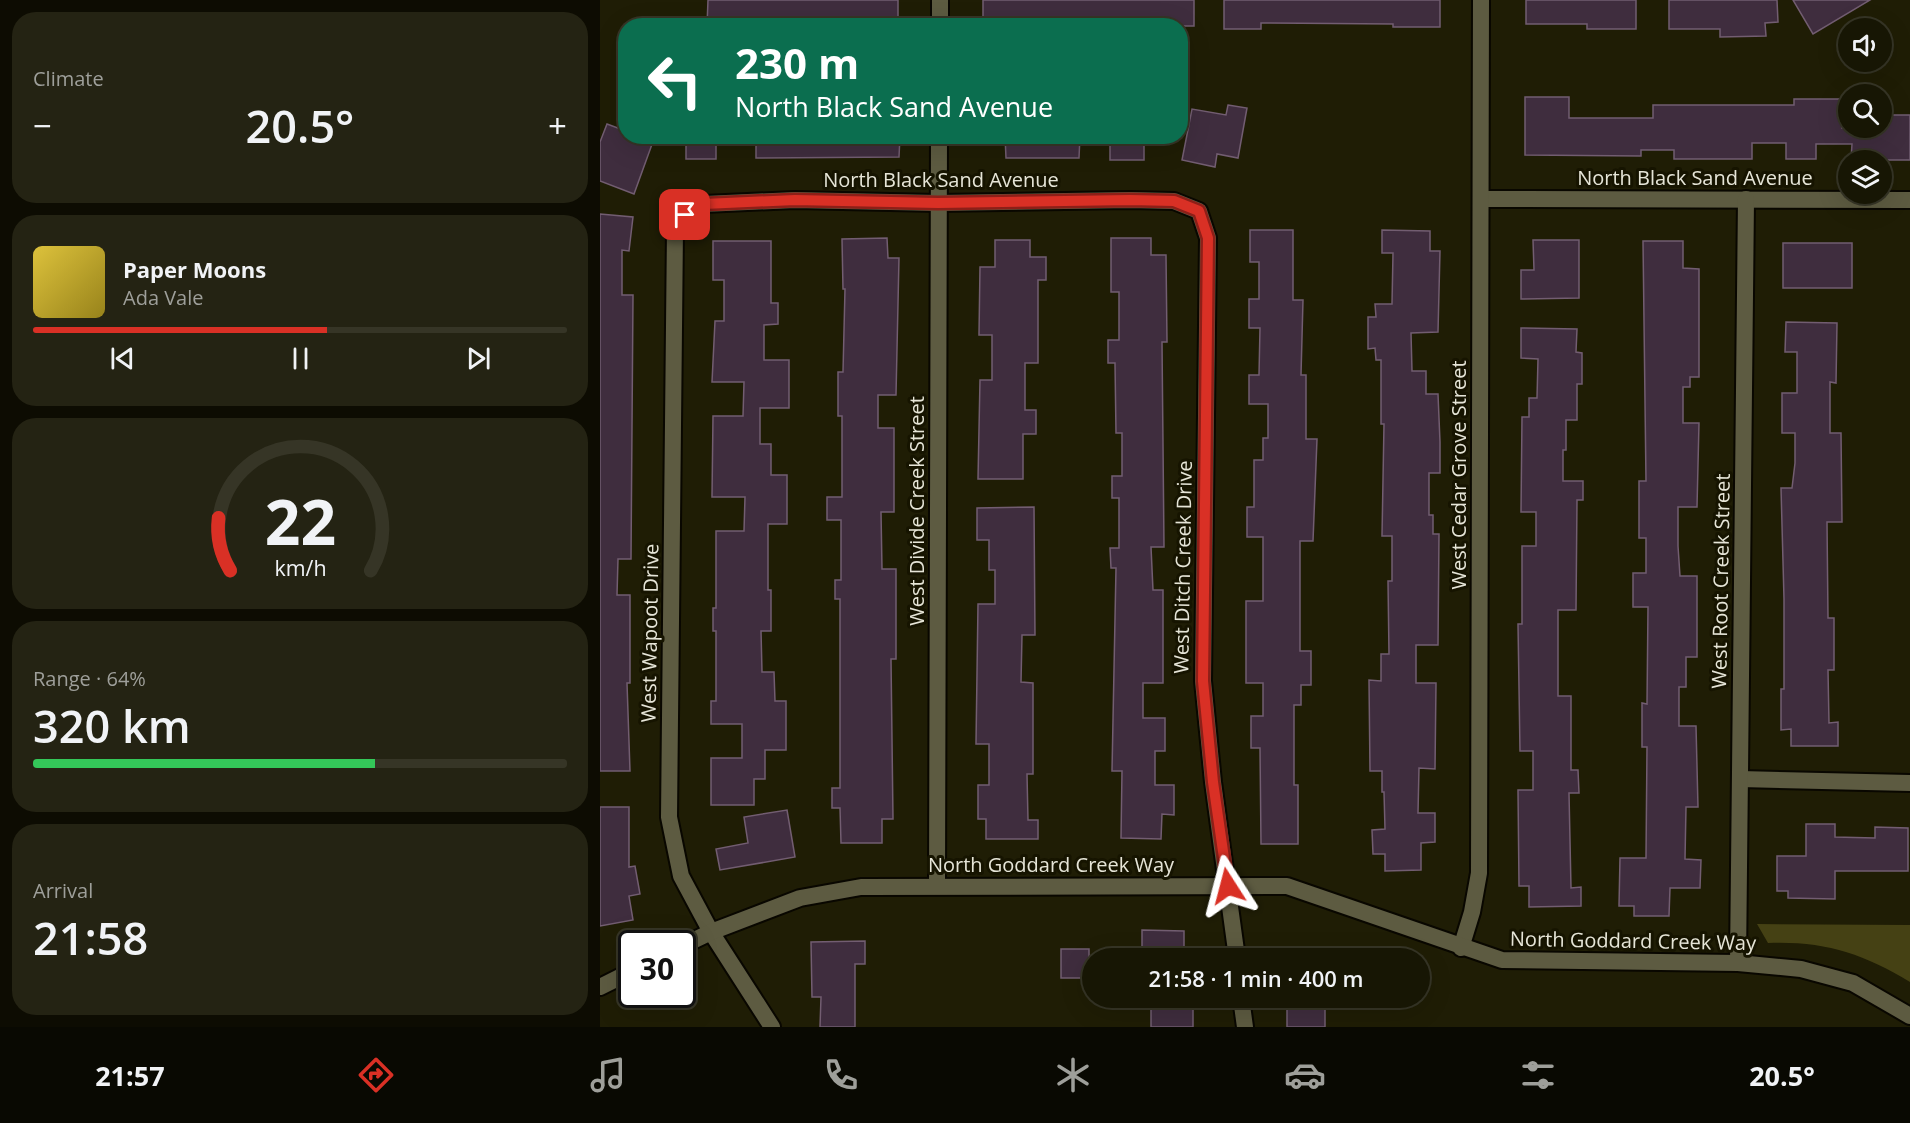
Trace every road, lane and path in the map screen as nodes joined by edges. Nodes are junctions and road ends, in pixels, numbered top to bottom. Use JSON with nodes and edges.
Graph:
{"nodes":[{"id":1,"x":940,"y":0,"type":"edge"},
{"id":2,"x":1480,"y":0,"type":"edge"},
{"id":3,"x":940,"y":18,"type":"edge"},
{"id":4,"x":939,"y":144,"type":"edge"},
{"id":5,"x":1480,"y":199,"type":"junction"},
{"id":6,"x":1746,"y":199,"type":"junction"},
{"id":7,"x":1910,"y":200,"type":"edge"},
{"id":8,"x":938,"y":203,"type":"junction"},
{"id":9,"x":1199,"y":211,"type":"joint"},
{"id":10,"x":685,"y":215,"type":"joint"},
{"id":11,"x":1740,"y":779,"type":"junction"},
{"id":12,"x":1910,"y":783,"type":"edge"},
{"id":13,"x":937,"y":885,"type":"junction"},
{"id":14,"x":1228,"y":886,"type":"junction"},
{"id":15,"x":711,"y":932,"type":"junction"},
{"id":16,"x":696,"y":939,"type":"edge"},
{"id":17,"x":1236,"y":948,"type":"edge"},
{"id":18,"x":1461,"y":948,"type":"junction"},
{"id":19,"x":1738,"y":963,"type":"junction"},
{"id":20,"x":618,"y":978,"type":"edge"},
{"id":21,"x":600,"y":987,"type":"edge"},
{"id":22,"x":1242,"y":1008,"type":"edge"},
{"id":23,"x":1910,"y":1016,"type":"edge"},
{"id":24,"x":772,"y":1027,"type":"edge"},
{"id":25,"x":1245,"y":1027,"type":"edge"}],
"edges":[{"from":1,"to":3,"type":"street"},
{"from":2,"to":5,"type":"street","name":"West Cedar Grove Street"},
{"from":4,"to":8,"type":"street","name":"West Divide Creek Street"},
{"from":5,"to":6,"type":"street","name":"North Black Sand Avenue"},
{"from":5,"to":18,"type":"street","name":"West Cedar Grove Street"},
{"from":6,"to":7,"type":"street","name":"North Black Sand Avenue"},
{"from":6,"to":11,"type":"street","name":"West Root Creek Street"},
{"from":8,"to":9,"type":"street","name":"North Black Sand Avenue"},
{"from":8,"to":10,"type":"street","name":"North Black Sand Avenue"},
{"from":8,"to":13,"type":"street","name":"West Divide Creek Street"},
{"from":9,"to":14,"type":"street","name":"West Ditch Creek Drive"},
{"from":10,"to":15,"type":"street","name":"West Wapoot Drive"},
{"from":11,"to":12,"type":"street"},
{"from":11,"to":19,"type":"street","name":"West Root Creek Street"},
{"from":13,"to":14,"type":"street","name":"North Goddard Creek Way"},
{"from":13,"to":15,"type":"street","name":"North Goddard Creek Way"},
{"from":14,"to":17,"type":"street","name":"West Ditch Creek Drive"},
{"from":14,"to":18,"type":"street","name":"North Goddard Creek Way"},
{"from":15,"to":16,"type":"street","name":"North Goddard Creek Way"},
{"from":15,"to":24,"type":"street","name":"West Wapoot Drive"},
{"from":18,"to":19,"type":"street","name":"North Goddard Creek Way"},
{"from":19,"to":23,"type":"street","name":"North Goddard Creek Way"},
{"from":20,"to":21,"type":"street"},
{"from":22,"to":25,"type":"street"}]}
